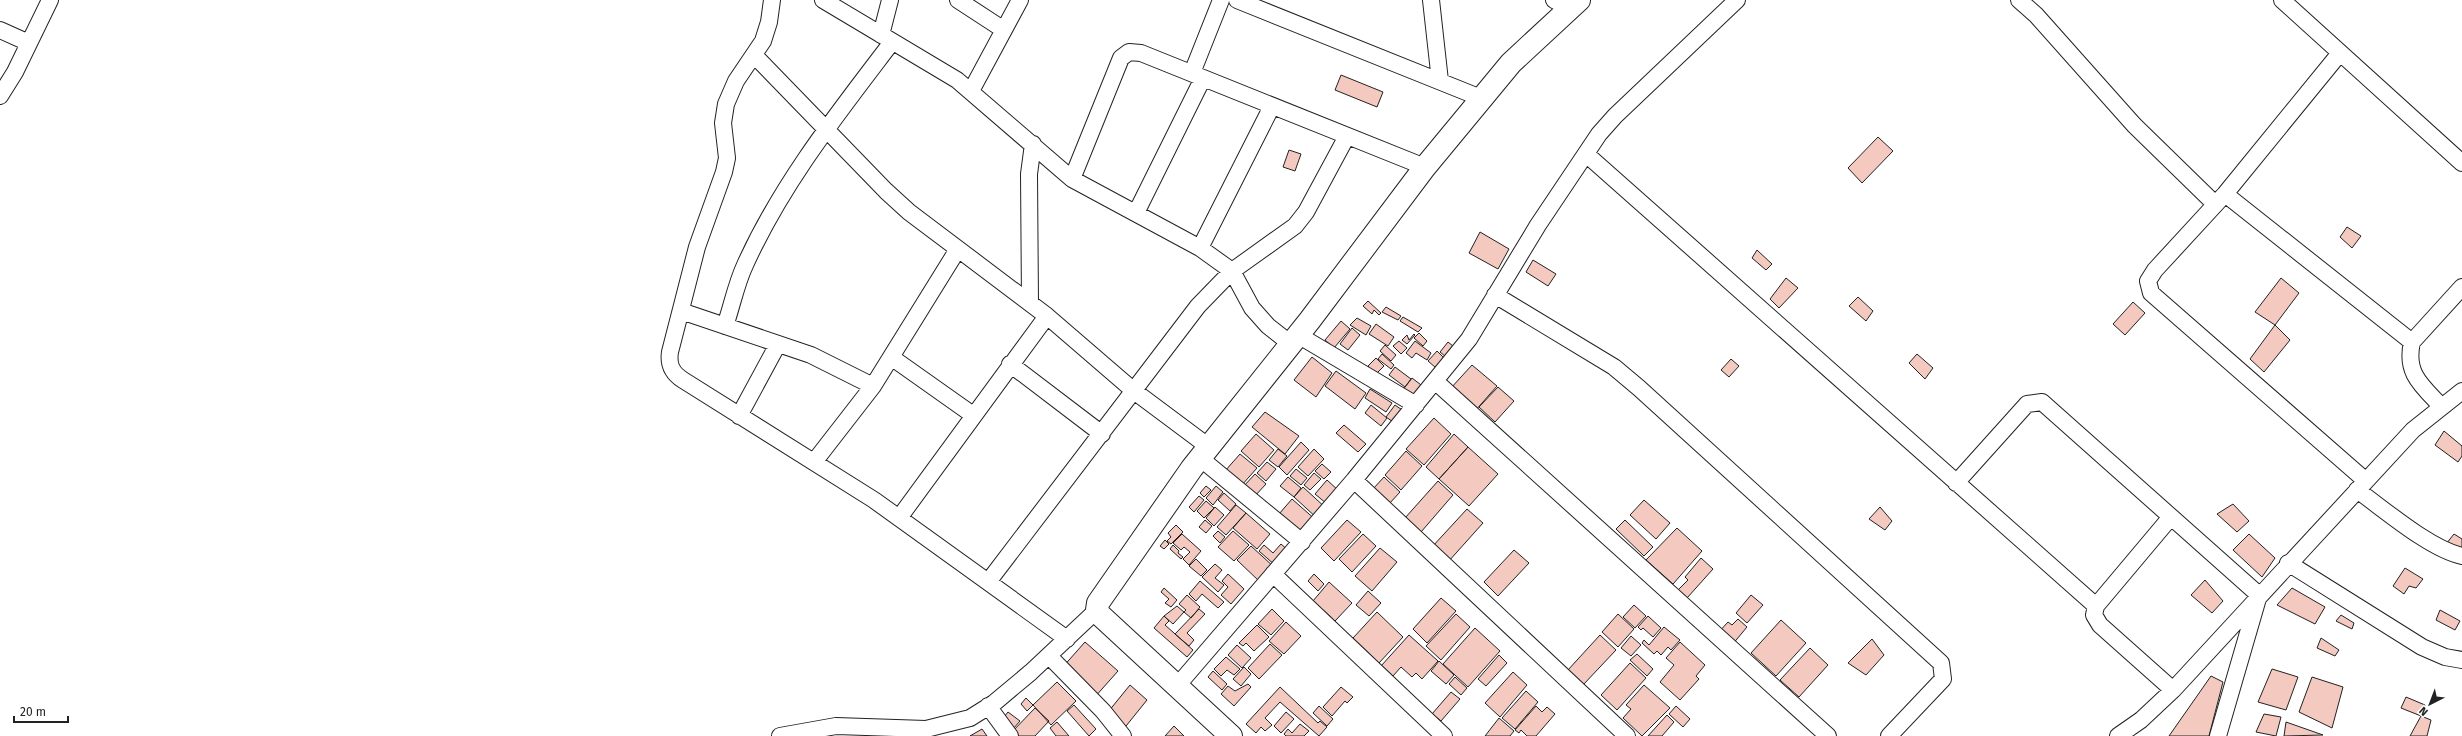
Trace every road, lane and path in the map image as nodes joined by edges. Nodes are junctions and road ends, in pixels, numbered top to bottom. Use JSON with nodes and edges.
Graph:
{"nodes":[{"id":1,"x":50,"y":0,"type":"edge"},
{"id":2,"x":772,"y":0,"type":"edge"},
{"id":3,"x":823,"y":0,"type":"edge"},
{"id":4,"x":890,"y":0,"type":"edge"},
{"id":5,"x":958,"y":0,"type":"edge"},
{"id":6,"x":1020,"y":0,"type":"edge"},
{"id":7,"x":1221,"y":0,"type":"edge"},
{"id":8,"x":1237,"y":0,"type":"edge"},
{"id":9,"x":1431,"y":0,"type":"edge"},
{"id":10,"x":1737,"y":0,"type":"edge"},
{"id":11,"x":2019,"y":0,"type":"edge"},
{"id":12,"x":2282,"y":0,"type":"edge"},
{"id":13,"x":1568,"y":3,"type":"edge"},
{"id":14,"x":0,"y":30,"type":"edge"},
{"id":15,"x":1004,"y":30,"type":"junction"},
{"id":16,"x":887,"y":38,"type":"junction"},
{"id":17,"x":29,"y":43,"type":"junction"},
{"id":18,"x":2340,"y":53,"type":"junction"},
{"id":19,"x":754,"y":55,"type":"junction"},
{"id":20,"x":1197,"y":76,"type":"junction"},
{"id":21,"x":1440,"y":81,"type":"junction"},
{"id":22,"x":971,"y":91,"type":"junction"},
{"id":23,"x":0,"y":96,"type":"edge"},
{"id":24,"x":1481,"y":98,"type":"junction"},
{"id":25,"x":1272,"y":106,"type":"junction"},
{"id":26,"x":826,"y":129,"type":"junction"},
{"id":27,"x":1348,"y":136,"type":"junction"},
{"id":28,"x":1033,"y":144,"type":"junction"},
{"id":29,"x":1586,"y":154,"type":"junction"},
{"id":30,"x":2462,"y":163,"type":"edge"},
{"id":31,"x":1425,"y":167,"type":"junction"},
{"id":32,"x":1072,"y":179,"type":"junction"},
{"id":33,"x":2220,"y":199,"type":"junction"},
{"id":34,"x":1136,"y":213,"type":"junction"},
{"id":35,"x":1200,"y":248,"type":"junction"},
{"id":36,"x":958,"y":249,"type":"junction"},
{"id":37,"x":1232,"y":271,"type":"junction"},
{"id":38,"x":2462,"y":287,"type":"edge"},
{"id":39,"x":1495,"y":295,"type":"junction"},
{"id":40,"x":1030,"y":303,"type":"junction"},
{"id":41,"x":681,"y":311,"type":"junction"},
{"id":42,"x":1047,"y":316,"type":"junction"},
{"id":43,"x":725,"y":326,"type":"junction"},
{"id":44,"x":1294,"y":340,"type":"junction"},
{"id":45,"x":2412,"y":342,"type":"junction"},
{"id":46,"x":778,"y":344,"type":"junction"},
{"id":47,"x":891,"y":357,"type":"junction"},
{"id":48,"x":1010,"y":364,"type":"junction"},
{"id":49,"x":1435,"y":381,"type":"junction"},
{"id":50,"x":873,"y":386,"type":"junction"},
{"id":51,"x":1134,"y":391,"type":"junction"},
{"id":52,"x":2462,"y":391,"type":"edge"},
{"id":53,"x":1416,"y":405,"type":"junction"},
{"id":54,"x":2440,"y":406,"type":"junction"},
{"id":55,"x":973,"y":415,"type":"junction"},
{"id":56,"x":739,"y":416,"type":"junction"},
{"id":57,"x":1102,"y":434,"type":"junction"},
{"id":58,"x":1204,"y":452,"type":"junction"},
{"id":59,"x":814,"y":462,"type":"junction"},
{"id":60,"x":1354,"y":480,"type":"junction"},
{"id":61,"x":1956,"y":484,"type":"junction"},
{"id":62,"x":2361,"y":486,"type":"junction"},
{"id":63,"x":899,"y":518,"type":"junction"},
{"id":64,"x":2170,"y":518,"type":"junction"},
{"id":65,"x":1302,"y":542,"type":"junction"},
{"id":66,"x":2462,"y":556,"type":"edge"},
{"id":67,"x":2288,"y":563,"type":"junction"},
{"id":68,"x":1273,"y":574,"type":"junction"},
{"id":69,"x":988,"y":582,"type":"junction"},
{"id":70,"x":2259,"y":595,"type":"junction"},
{"id":71,"x":2096,"y":606,"type":"junction"},
{"id":72,"x":1097,"y":610,"type":"junction"},
{"id":73,"x":1067,"y":639,"type":"junction"},
{"id":74,"x":1049,"y":656,"type":"junction"},
{"id":75,"x":2462,"y":660,"type":"edge"},
{"id":76,"x":1177,"y":686,"type":"junction"},
{"id":77,"x":2173,"y":690,"type":"junction"},
{"id":78,"x":988,"y":706,"type":"junction"},
{"id":79,"x":886,"y":732,"type":"edge"},
{"id":80,"x":780,"y":736,"type":"edge"},
{"id":81,"x":1010,"y":736,"type":"edge"},
{"id":82,"x":1123,"y":736,"type":"edge"},
{"id":83,"x":1232,"y":736,"type":"edge"},
{"id":84,"x":1444,"y":736,"type":"edge"},
{"id":85,"x":1627,"y":736,"type":"edge"},
{"id":86,"x":1828,"y":736,"type":"edge"},
{"id":87,"x":1889,"y":736,"type":"edge"},
{"id":88,"x":2118,"y":736,"type":"edge"},
{"id":89,"x":2218,"y":736,"type":"edge"}],
"edges":[{"from":1,"to":17,"type":"street"},
{"from":2,"to":19,"type":"street"},
{"from":3,"to":16,"type":"street"},
{"from":4,"to":16,"type":"street"},
{"from":5,"to":15,"type":"street"},
{"from":6,"to":15,"type":"street"},
{"from":7,"to":20,"type":"street"},
{"from":8,"to":21,"type":"street"},
{"from":9,"to":21,"type":"street"},
{"from":10,"to":29,"type":"street"},
{"from":11,"to":33,"type":"street"},
{"from":12,"to":18,"type":"street"},
{"from":13,"to":24,"type":"street"},
{"from":14,"to":17,"type":"street"},
{"from":15,"to":22,"type":"street"},
{"from":16,"to":22,"type":"street"},
{"from":16,"to":26,"type":"street"},
{"from":17,"to":23,"type":"street"},
{"from":18,"to":30,"type":"street"},
{"from":18,"to":33,"type":"street"},
{"from":19,"to":26,"type":"street"},
{"from":19,"to":41,"type":"street"},
{"from":20,"to":25,"type":"street"},
{"from":20,"to":32,"type":"street"},
{"from":20,"to":34,"type":"street"},
{"from":21,"to":24,"type":"street"},
{"from":22,"to":28,"type":"street"},
{"from":24,"to":31,"type":"street"},
{"from":25,"to":27,"type":"street"},
{"from":25,"to":35,"type":"street"},
{"from":26,"to":36,"type":"street"},
{"from":26,"to":43,"type":"street"},
{"from":27,"to":31,"type":"street"},
{"from":27,"to":37,"type":"street"},
{"from":28,"to":32,"type":"street"},
{"from":28,"to":40,"type":"street"},
{"from":29,"to":39,"type":"street"},
{"from":29,"to":61,"type":"street"},
{"from":31,"to":44,"type":"street"},
{"from":32,"to":34,"type":"street"},
{"from":33,"to":45,"type":"street"},
{"from":33,"to":62,"type":"street"},
{"from":34,"to":35,"type":"street"},
{"from":35,"to":37,"type":"street"},
{"from":36,"to":40,"type":"street"},
{"from":36,"to":47,"type":"street"},
{"from":37,"to":44,"type":"street"},
{"from":37,"to":51,"type":"street"},
{"from":38,"to":45,"type":"street"},
{"from":39,"to":49,"type":"street"},
{"from":39,"to":87,"type":"street"},
{"from":40,"to":42,"type":"street"},
{"from":41,"to":43,"type":"street"},
{"from":41,"to":56,"type":"street"},
{"from":42,"to":48,"type":"street"},
{"from":42,"to":51,"type":"street"},
{"from":43,"to":46,"type":"street"},
{"from":44,"to":53,"type":"street"},
{"from":44,"to":58,"type":"street"},
{"from":45,"to":54,"type":"street"},
{"from":46,"to":50,"type":"street"},
{"from":46,"to":56,"type":"street"},
{"from":47,"to":50,"type":"street"},
{"from":47,"to":55,"type":"street"},
{"from":48,"to":55,"type":"street"},
{"from":48,"to":57,"type":"street"},
{"from":49,"to":53,"type":"street"},
{"from":49,"to":86,"type":"street"},
{"from":50,"to":59,"type":"street"},
{"from":51,"to":57,"type":"street"},
{"from":51,"to":58,"type":"street"},
{"from":52,"to":54,"type":"street"},
{"from":53,"to":60,"type":"street"},
{"from":54,"to":62,"type":"street"},
{"from":55,"to":63,"type":"street"},
{"from":56,"to":59,"type":"street"},
{"from":57,"to":69,"type":"street"},
{"from":58,"to":65,"type":"street"},
{"from":58,"to":72,"type":"street"},
{"from":59,"to":63,"type":"street"},
{"from":60,"to":65,"type":"street"},
{"from":60,"to":85,"type":"street"},
{"from":61,"to":64,"type":"street"},
{"from":61,"to":71,"type":"street"},
{"from":62,"to":66,"type":"street"},
{"from":62,"to":67,"type":"street"},
{"from":63,"to":69,"type":"street"},
{"from":64,"to":70,"type":"street"},
{"from":64,"to":71,"type":"street"},
{"from":65,"to":68,"type":"street"},
{"from":67,"to":70,"type":"street"},
{"from":67,"to":75,"type":"street"},
{"from":68,"to":76,"type":"street"},
{"from":68,"to":84,"type":"street"},
{"from":69,"to":73,"type":"street"},
{"from":70,"to":77,"type":"street"},
{"from":70,"to":89,"type":"street"},
{"from":71,"to":77,"type":"street"},
{"from":72,"to":73,"type":"street"},
{"from":72,"to":76,"type":"street"},
{"from":73,"to":74,"type":"street"},
{"from":74,"to":78,"type":"street"},
{"from":74,"to":82,"type":"street"},
{"from":76,"to":83,"type":"street"},
{"from":77,"to":88,"type":"street"},
{"from":78,"to":79,"type":"street"},
{"from":78,"to":81,"type":"street"},
{"from":79,"to":80,"type":"street"}]}
